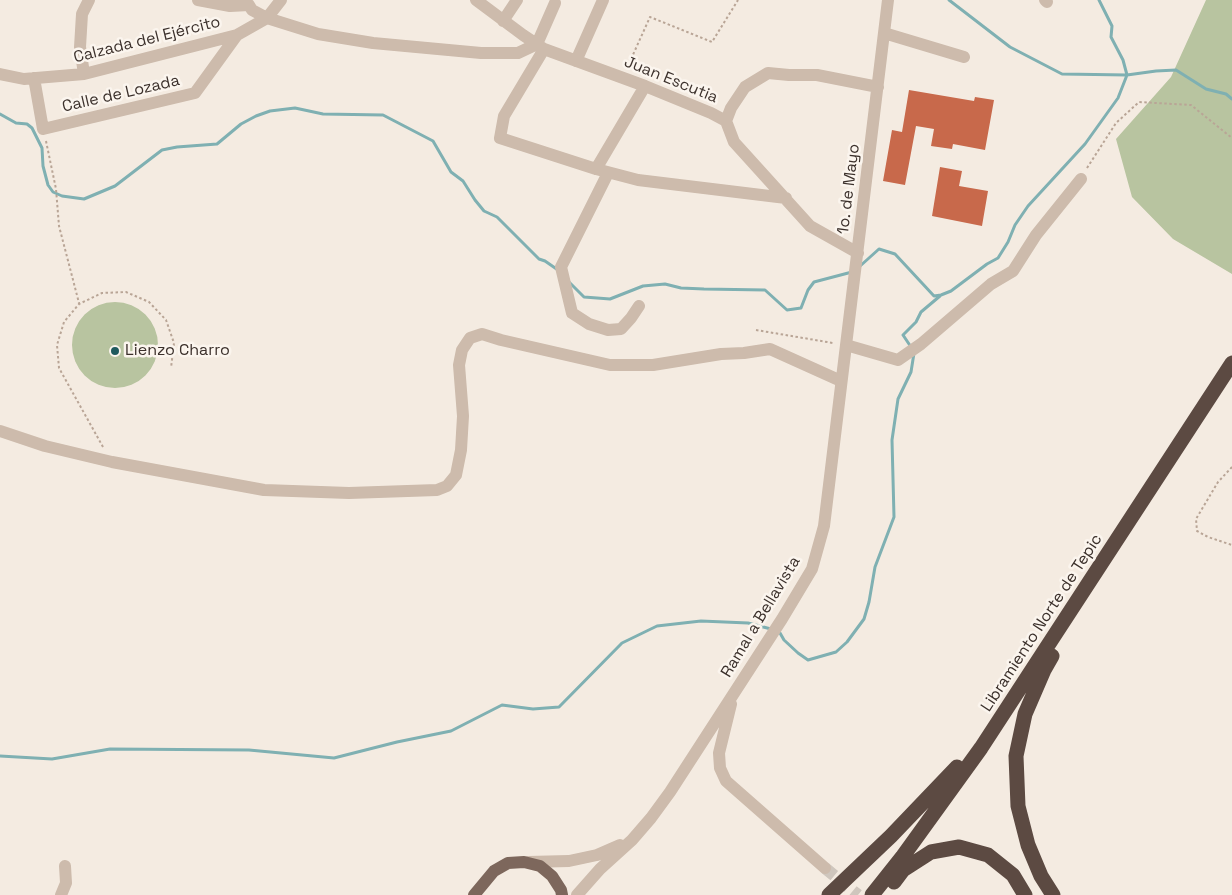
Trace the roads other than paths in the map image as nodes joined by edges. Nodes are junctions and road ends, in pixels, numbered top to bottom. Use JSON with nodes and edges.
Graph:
{"nodes":[{"id":1,"x":89,"y":0,"type":"edge"},
{"id":2,"x":198,"y":0,"type":"edge"},
{"id":3,"x":281,"y":0,"type":"edge"},
{"id":4,"x":476,"y":0,"type":"edge"},
{"id":5,"x":517,"y":0,"type":"edge"},
{"id":6,"x":603,"y":0,"type":"edge"},
{"id":7,"x":888,"y":0,"type":"edge"},
{"id":8,"x":247,"y":3,"type":"edge"},
{"id":9,"x":555,"y":3,"type":"dead end"},
{"id":10,"x":267,"y":18,"type":"junction"},
{"id":11,"x":503,"y":20,"type":"junction"},
{"id":12,"x":884,"y":33,"type":"junction"},
{"id":13,"x":237,"y":35,"type":"junction"},
{"id":14,"x":541,"y":46,"type":"junction"},
{"id":15,"x":964,"y":57,"type":"dead end"},
{"id":16,"x":576,"y":61,"type":"junction"},
{"id":17,"x":0,"y":74,"type":"edge"},
{"id":18,"x":84,"y":74,"type":"junction"},
{"id":19,"x":34,"y":78,"type":"junction"},
{"id":20,"x":645,"y":86,"type":"junction"},
{"id":21,"x":878,"y":87,"type":"junction"},
{"id":22,"x":726,"y":121,"type":"junction"},
{"id":23,"x":602,"y":171,"type":"junction"},
{"id":24,"x":1081,"y":178,"type":"road end"},
{"id":25,"x":786,"y":198,"type":"junction"},
{"id":26,"x":858,"y":253,"type":"junction"},
{"id":27,"x":639,"y":306,"type":"dead end"},
{"id":28,"x":846,"y":345,"type":"junction"},
{"id":29,"x":1232,"y":363,"type":"edge"},
{"id":30,"x":841,"y":381,"type":"junction"},
{"id":31,"x":0,"y":431,"type":"edge"},
{"id":32,"x":1145,"y":497,"type":"junction"},
{"id":33,"x":1030,"y":672,"type":"junction"},
{"id":34,"x":733,"y":695,"type":"junction"},
{"id":35,"x":632,"y":840,"type":"junction"},
{"id":36,"x":524,"y":862,"type":"junction"},
{"id":37,"x":65,"y":866,"type":"dead end"},
{"id":38,"x":825,"y":868,"type":"tunnel mouth"},
{"id":39,"x":483,"y":883,"type":"junction"},
{"id":40,"x":61,"y":895,"type":"edge"},
{"id":41,"x":474,"y":895,"type":"edge"},
{"id":42,"x":478,"y":895,"type":"edge"},
{"id":43,"x":562,"y":895,"type":"edge"},
{"id":44,"x":577,"y":895,"type":"edge"},
{"id":45,"x":829,"y":895,"type":"edge"},
{"id":46,"x":872,"y":895,"type":"edge"},
{"id":47,"x":884,"y":895,"type":"edge"},
{"id":48,"x":1025,"y":895,"type":"edge"},
{"id":49,"x":1054,"y":895,"type":"edge"}],
"edges":[{"from":1,"to":18,"type":"street"},
{"from":2,"to":8,"type":"street","name":"Calzada del Ejército"},
{"from":3,"to":10,"type":"street"},
{"from":4,"to":11,"type":"street","name":"Juan Escutia"},
{"from":5,"to":11,"type":"street"},
{"from":6,"to":16,"type":"street"},
{"from":7,"to":12,"type":"street","name":"1o. de Mayo"},
{"from":8,"to":10,"type":"street","name":"Calzada del Ejército"},
{"from":9,"to":14,"type":"street"},
{"from":10,"to":13,"type":"street","name":"Calzada del Ejército"},
{"from":10,"to":14,"type":"street","name":"Calzada del Ejército"},
{"from":11,"to":14,"type":"street","name":"Juan Escutia"},
{"from":12,"to":15,"type":"street"},
{"from":12,"to":21,"type":"street","name":"1o. de Mayo"},
{"from":13,"to":18,"type":"street","name":"Calzada del Ejército"},
{"from":13,"to":19,"type":"street","name":"Calle de Lozada"},
{"from":14,"to":16,"type":"street","name":"Juan Escutia"},
{"from":14,"to":23,"type":"street"},
{"from":16,"to":20,"type":"street","name":"Juan Escutia"},
{"from":17,"to":19,"type":"street","name":"Calzada del Ejército"},
{"from":18,"to":19,"type":"street","name":"Calzada del Ejército"},
{"from":20,"to":22,"type":"street","name":"Juan Escutia"},
{"from":20,"to":23,"type":"street"},
{"from":21,"to":22,"type":"street"},
{"from":21,"to":26,"type":"street","name":"1o. de Mayo"},
{"from":22,"to":25,"type":"street","name":"Juan Escutia"},
{"from":23,"to":25,"type":"street"},
{"from":23,"to":27,"type":"street"},
{"from":24,"to":28,"type":"street"},
{"from":25,"to":26,"type":"street","name":"Juan Escutia"},
{"from":26,"to":28,"type":"street","name":"1o. de Mayo"},
{"from":28,"to":30,"type":"street","name":"1o. de Mayo"},
{"from":29,"to":32,"type":"highway","name":"Libramiento Norte de Tepic"},
{"from":30,"to":31,"type":"street"},
{"from":30,"to":34,"type":"street","name":"Ramal a Bellavista"},
{"from":32,"to":33,"type":"highway","name":"Libramiento Norte de Tepic"},
{"from":32,"to":49,"type":"highway"},
{"from":33,"to":45,"type":"highway"},
{"from":33,"to":46,"type":"highway","name":"Libramiento Norte de Tepic"},
{"from":34,"to":35,"type":"street","name":"Ramal a Bellavista"},
{"from":34,"to":38,"type":"street"},
{"from":35,"to":36,"type":"street"},
{"from":35,"to":44,"type":"street","name":"Ramal a Bellavista"},
{"from":36,"to":39,"type":"main road"},
{"from":36,"to":43,"type":"main road"},
{"from":37,"to":40,"type":"street"},
{"from":39,"to":41,"type":"main road"},
{"from":39,"to":42,"type":"main road"},
{"from":47,"to":48,"type":"highway"}]}
